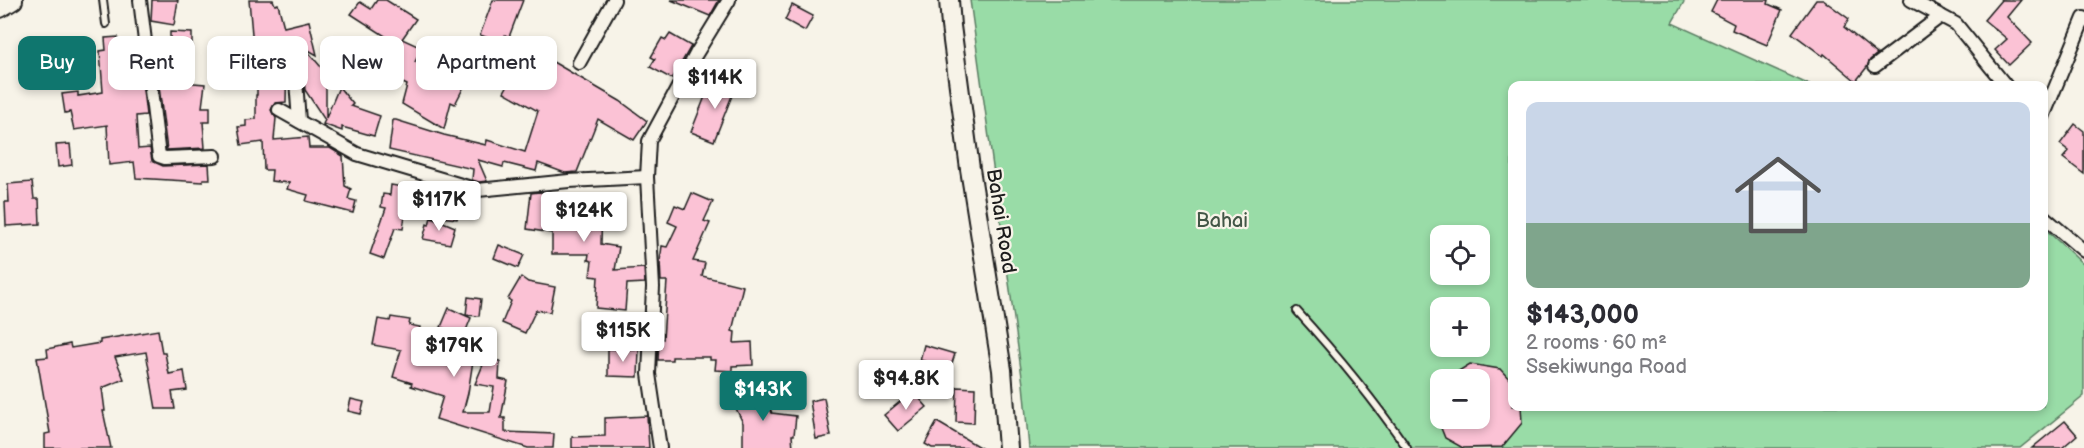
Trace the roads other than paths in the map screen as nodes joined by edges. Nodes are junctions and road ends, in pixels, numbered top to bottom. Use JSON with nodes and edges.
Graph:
{"nodes":[{"id":1,"x":13,"y":0,"type":"edge"},
{"id":2,"x":103,"y":0,"type":"edge"},
{"id":3,"x":140,"y":0,"type":"edge"},
{"id":4,"x":614,"y":0,"type":"edge"},
{"id":5,"x":729,"y":0,"type":"edge"},
{"id":6,"x":950,"y":0,"type":"edge"},
{"id":7,"x":1911,"y":0,"type":"edge"},
{"id":8,"x":0,"y":8,"type":"edge"},
{"id":9,"x":1941,"y":16,"type":"junction"},
{"id":10,"x":2084,"y":18,"type":"edge"},
{"id":11,"x":106,"y":24,"type":"dead end"},
{"id":12,"x":579,"y":63,"type":"dead end"},
{"id":13,"x":1875,"y":66,"type":"dead end"},
{"id":14,"x":2002,"y":81,"type":"edge"},
{"id":15,"x":296,"y":90,"type":"edge"},
{"id":16,"x":2048,"y":105,"type":"edge"},
{"id":17,"x":279,"y":110,"type":"dead end"},
{"id":18,"x":298,"y":121,"type":"junction"},
{"id":19,"x":215,"y":156,"type":"dead end"},
{"id":20,"x":647,"y":177,"type":"junction"},
{"id":21,"x":2048,"y":220,"type":"edge"},
{"id":22,"x":2084,"y":251,"type":"edge"},
{"id":23,"x":1297,"y":311,"type":"dead end"},
{"id":24,"x":660,"y":448,"type":"edge"},
{"id":25,"x":1008,"y":448,"type":"edge"},
{"id":26,"x":1407,"y":448,"type":"edge"}],
"edges":[{"from":1,"to":8,"type":"street"},
{"from":2,"to":11,"type":"lane"},
{"from":3,"to":19,"type":"street"},
{"from":4,"to":12,"type":"street"},
{"from":5,"to":20,"type":"street"},
{"from":6,"to":25,"type":"street","name":"Bahai Road"},
{"from":7,"to":9,"type":"street"},
{"from":9,"to":13,"type":"street"},
{"from":9,"to":14,"type":"street"},
{"from":10,"to":16,"type":"street"},
{"from":15,"to":18,"type":"street"},
{"from":17,"to":18,"type":"street"},
{"from":18,"to":20,"type":"street"},
{"from":20,"to":24,"type":"street"},
{"from":21,"to":22,"type":"street"},
{"from":23,"to":26,"type":"lane"}]}
